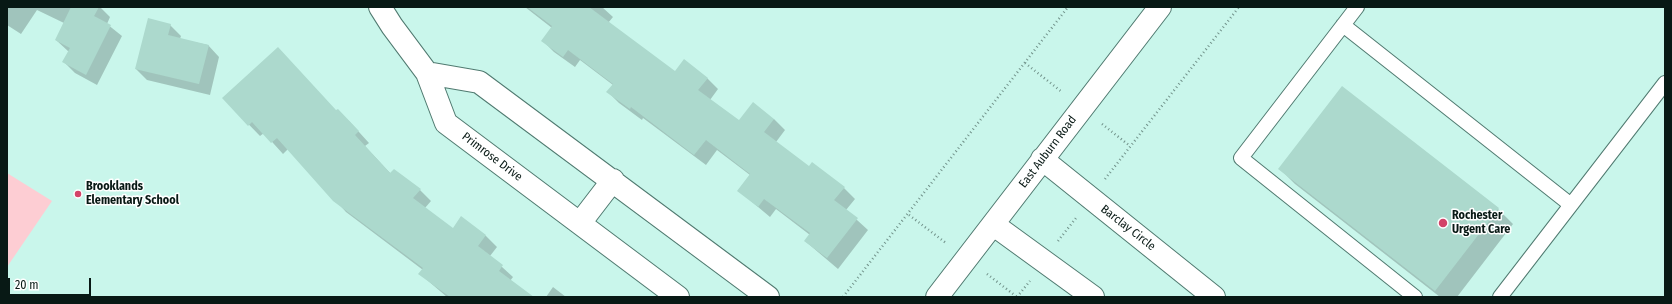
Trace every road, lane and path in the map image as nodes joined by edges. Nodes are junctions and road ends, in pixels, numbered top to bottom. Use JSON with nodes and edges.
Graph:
{"nodes":[{"id":1,"x":380,"y":7,"type":"edge"},
{"id":2,"x":1068,"y":7,"type":"edge"},
{"id":3,"x":1160,"y":7,"type":"edge"},
{"id":4,"x":1238,"y":7,"type":"edge"},
{"id":5,"x":1357,"y":7,"type":"edge"},
{"id":6,"x":1343,"y":25,"type":"junction"},
{"id":7,"x":1025,"y":63,"type":"junction"},
{"id":8,"x":427,"y":73,"type":"junction"},
{"id":9,"x":1665,"y":83,"type":"edge"},
{"id":10,"x":1051,"y":84,"type":"dead end"},
{"id":11,"x":1113,"y":133,"type":"dead end"},
{"id":12,"x":1130,"y":146,"type":"junction"},
{"id":13,"x":1042,"y":159,"type":"junction"},
{"id":14,"x":1106,"y":179,"type":"dead end"},
{"id":15,"x":613,"y":180,"type":"junction"},
{"id":16,"x":1571,"y":206,"type":"junction"},
{"id":17,"x":908,"y":215,"type":"junction"},
{"id":18,"x":1077,"y":216,"type":"dead end"},
{"id":19,"x":580,"y":223,"type":"junction"},
{"id":20,"x":994,"y":225,"type":"junction"},
{"id":21,"x":935,"y":235,"type":"dead end"},
{"id":22,"x":1057,"y":243,"type":"dead end"},
{"id":23,"x":1033,"y":277,"type":"dead end"},
{"id":24,"x":1002,"y":285,"type":"dead end"},
{"id":25,"x":678,"y":297,"type":"edge"},
{"id":26,"x":768,"y":297,"type":"edge"},
{"id":27,"x":843,"y":297,"type":"edge"},
{"id":28,"x":937,"y":297,"type":"edge"},
{"id":29,"x":1017,"y":297,"type":"edge"},
{"id":30,"x":1093,"y":297,"type":"edge"},
{"id":31,"x":1214,"y":297,"type":"edge"},
{"id":32,"x":1415,"y":297,"type":"edge"},
{"id":33,"x":1500,"y":297,"type":"edge"}],
"edges":[{"from":1,"to":8,"type":"street","name":"Primrose Drive"},
{"from":2,"to":7,"type":"path"},
{"from":3,"to":13,"type":"street","name":"East Auburn Road"},
{"from":4,"to":12,"type":"path"},
{"from":5,"to":6,"type":"lane"},
{"from":6,"to":16,"type":"lane"},
{"from":6,"to":32,"type":"lane"},
{"from":7,"to":10,"type":"path"},
{"from":7,"to":17,"type":"path"},
{"from":8,"to":15,"type":"street"},
{"from":8,"to":19,"type":"street","name":"Primrose Drive"},
{"from":9,"to":16,"type":"lane"},
{"from":11,"to":12,"type":"path"},
{"from":12,"to":14,"type":"path"},
{"from":13,"to":20,"type":"street","name":"East Auburn Road"},
{"from":13,"to":31,"type":"street","name":"Barclay Circle"},
{"from":15,"to":19,"type":"street"},
{"from":15,"to":26,"type":"street"},
{"from":16,"to":33,"type":"lane"},
{"from":17,"to":21,"type":"path"},
{"from":17,"to":27,"type":"path"},
{"from":18,"to":22,"type":"path"},
{"from":19,"to":25,"type":"street","name":"Primrose Drive"},
{"from":20,"to":28,"type":"street","name":"East Auburn Road"},
{"from":20,"to":30,"type":"street"},
{"from":23,"to":29,"type":"path"},
{"from":24,"to":29,"type":"path"}]}
